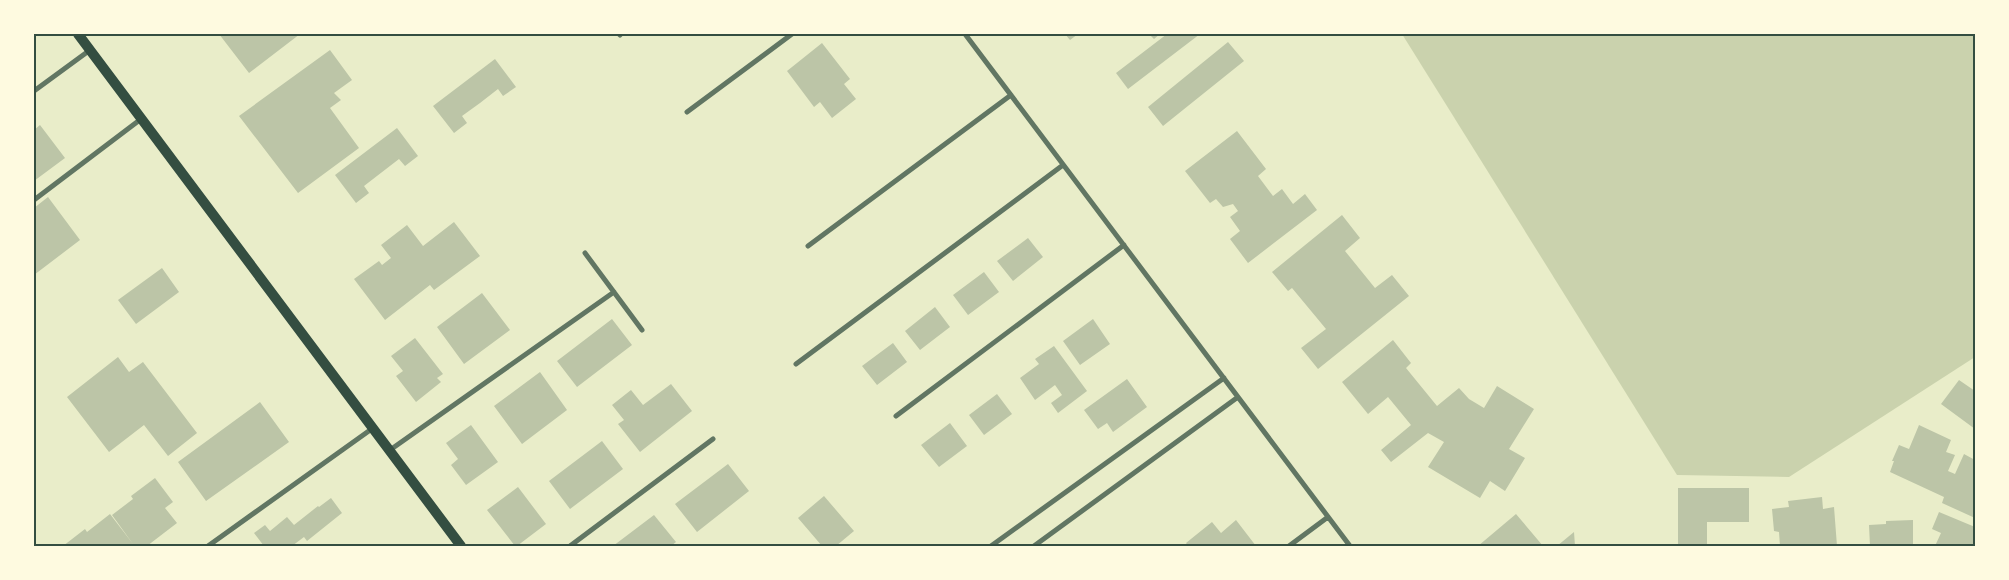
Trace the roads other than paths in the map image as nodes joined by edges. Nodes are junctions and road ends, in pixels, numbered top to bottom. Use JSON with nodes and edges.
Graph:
{"nodes":[{"id":1,"x":78,"y":34,"type":"edge"},
{"id":2,"x":792,"y":34,"type":"edge"},
{"id":3,"x":965,"y":34,"type":"edge"},
{"id":4,"x":90,"y":50,"type":"junction"},
{"id":5,"x":34,"y":91,"type":"edge"},
{"id":6,"x":1011,"y":94,"type":"junction"},
{"id":7,"x":687,"y":112,"type":"dead end"},
{"id":8,"x":142,"y":119,"type":"junction"},
{"id":9,"x":1063,"y":165,"type":"junction"},
{"id":10,"x":34,"y":200,"type":"edge"},
{"id":11,"x":1124,"y":245,"type":"junction"},
{"id":12,"x":808,"y":246,"type":"dead end"},
{"id":13,"x":585,"y":252,"type":"dead end"},
{"id":14,"x":614,"y":292,"type":"junction"},
{"id":15,"x":642,"y":330,"type":"dead end"},
{"id":16,"x":796,"y":364,"type":"dead end"},
{"id":17,"x":1224,"y":378,"type":"junction"},
{"id":18,"x":1238,"y":397,"type":"junction"},
{"id":19,"x":896,"y":416,"type":"dead end"},
{"id":20,"x":373,"y":428,"type":"junction"},
{"id":21,"x":713,"y":439,"type":"dead end"},
{"id":22,"x":390,"y":450,"type":"junction"},
{"id":23,"x":1328,"y":517,"type":"junction"},
{"id":24,"x":208,"y":546,"type":"edge"},
{"id":25,"x":462,"y":546,"type":"edge"},
{"id":26,"x":570,"y":546,"type":"edge"},
{"id":27,"x":991,"y":546,"type":"edge"},
{"id":28,"x":1034,"y":546,"type":"edge"},
{"id":29,"x":1289,"y":546,"type":"edge"},
{"id":30,"x":1350,"y":546,"type":"edge"}],
"edges":[{"from":1,"to":4,"type":"main road"},
{"from":2,"to":7,"type":"street"},
{"from":3,"to":6,"type":"street"},
{"from":4,"to":5,"type":"street"},
{"from":4,"to":8,"type":"main road"},
{"from":6,"to":9,"type":"street"},
{"from":6,"to":12,"type":"street"},
{"from":8,"to":10,"type":"street"},
{"from":8,"to":20,"type":"main road"},
{"from":9,"to":11,"type":"street"},
{"from":9,"to":16,"type":"street"},
{"from":11,"to":17,"type":"street"},
{"from":11,"to":19,"type":"street"},
{"from":13,"to":14,"type":"street"},
{"from":14,"to":15,"type":"street"},
{"from":14,"to":22,"type":"street"},
{"from":17,"to":18,"type":"street"},
{"from":17,"to":27,"type":"street"},
{"from":18,"to":23,"type":"street"},
{"from":18,"to":28,"type":"street"},
{"from":20,"to":22,"type":"main road"},
{"from":20,"to":24,"type":"street"},
{"from":21,"to":26,"type":"street"},
{"from":22,"to":25,"type":"main road"},
{"from":23,"to":29,"type":"street"},
{"from":23,"to":30,"type":"street"}]}
